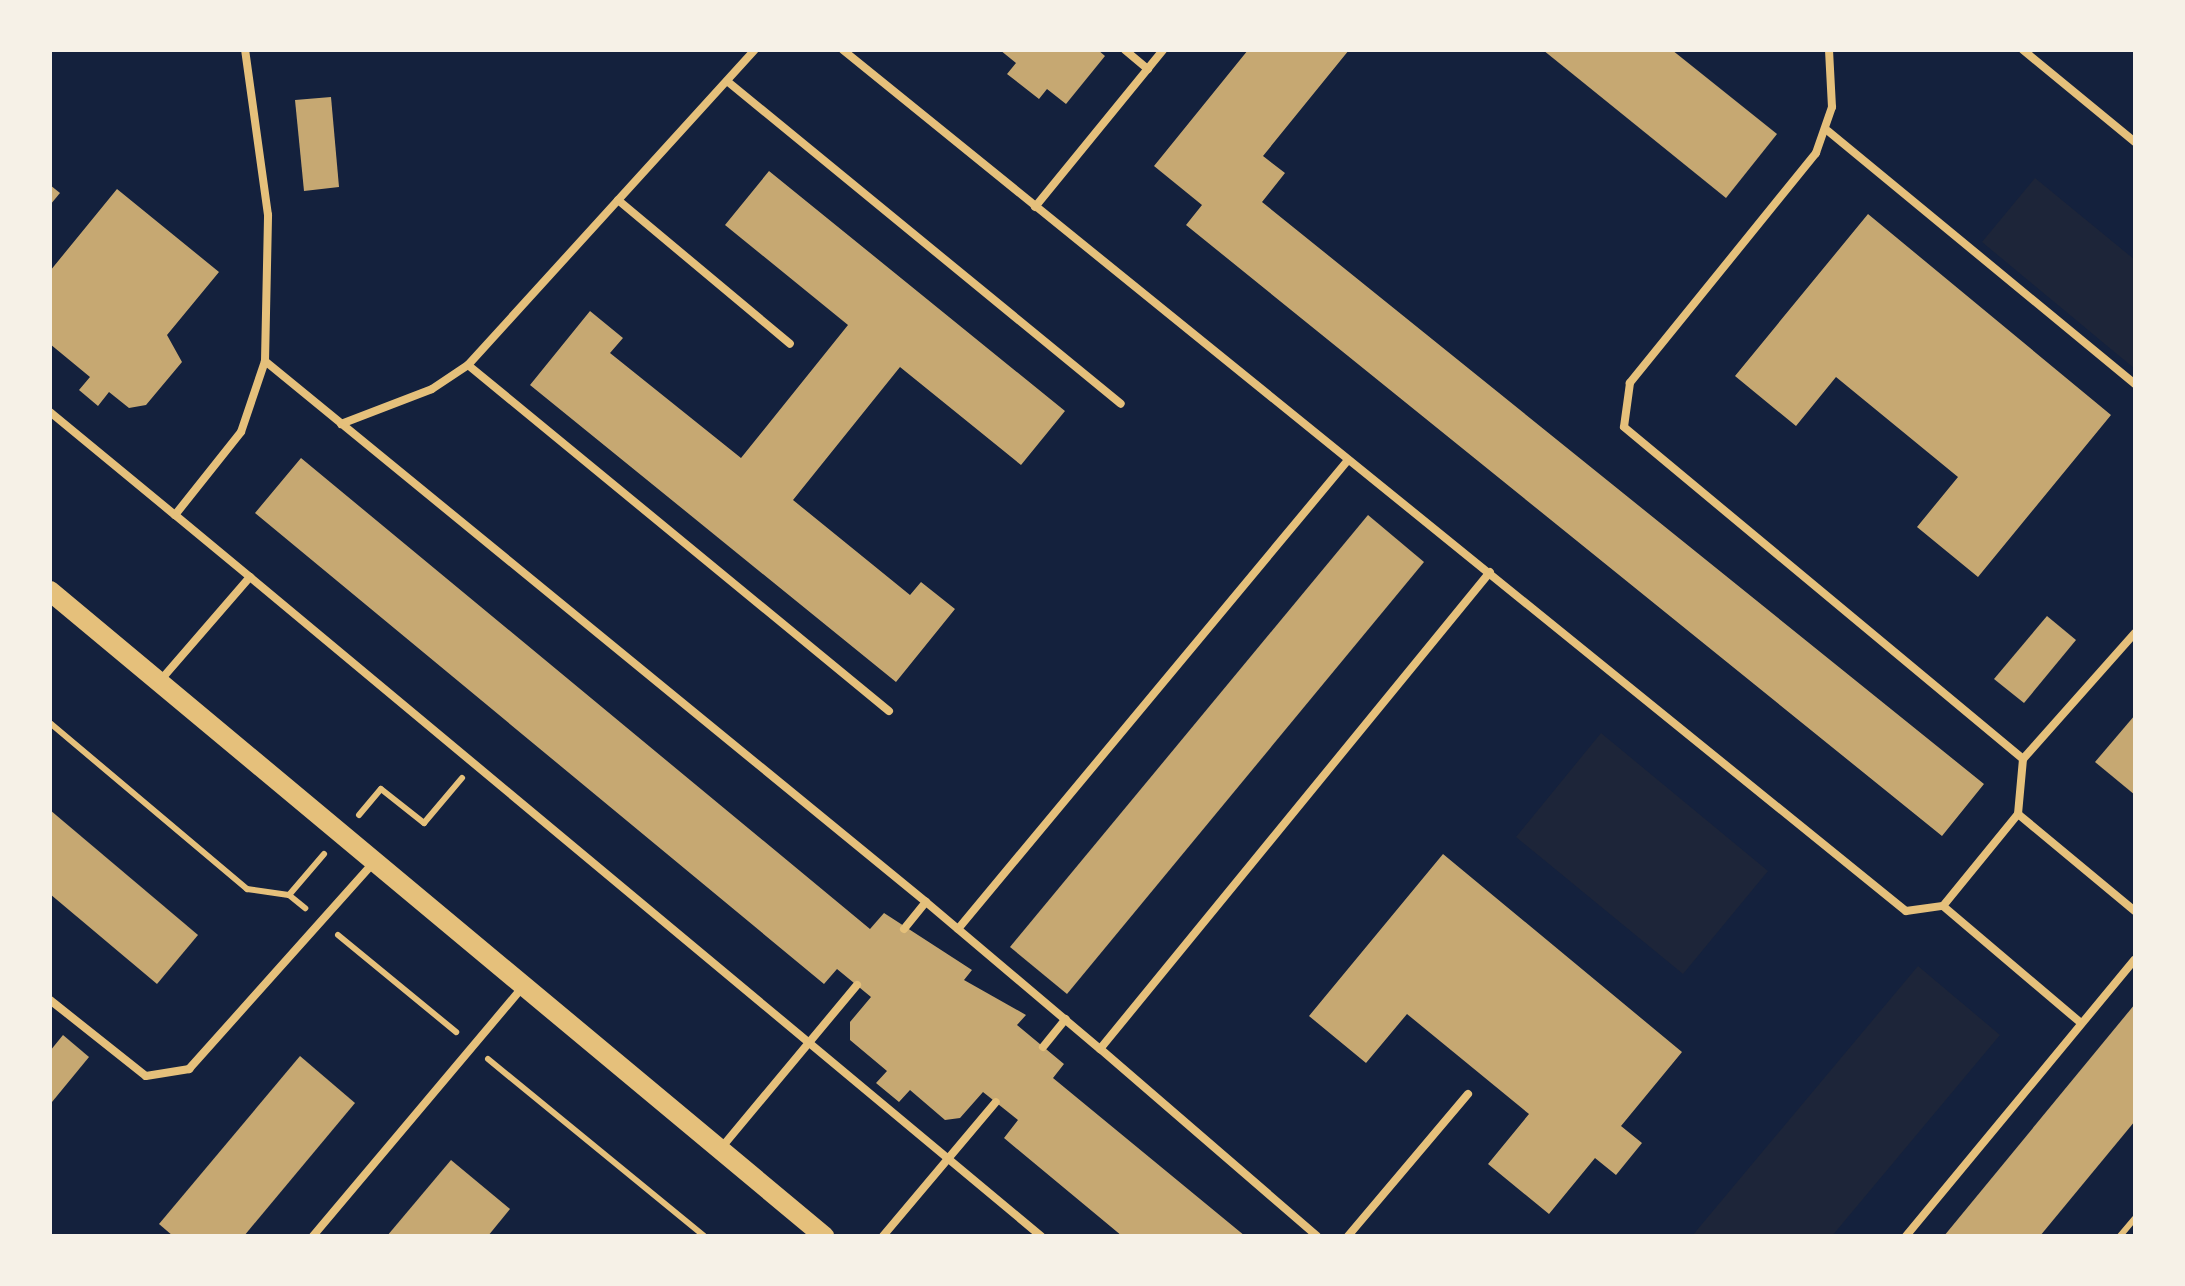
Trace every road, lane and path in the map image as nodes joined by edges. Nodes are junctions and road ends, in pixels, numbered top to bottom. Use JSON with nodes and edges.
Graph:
{"nodes":[{"id":1,"x":245,"y":50,"type":"edge"},
{"id":2,"x":756,"y":50,"type":"edge"},
{"id":3,"x":843,"y":50,"type":"edge"},
{"id":4,"x":1124,"y":50,"type":"edge"},
{"id":5,"x":1163,"y":50,"type":"edge"},
{"id":6,"x":1829,"y":50,"type":"edge"},
{"id":7,"x":2022,"y":50,"type":"edge"},
{"id":8,"x":1148,"y":69,"type":"junction"},
{"id":9,"x":727,"y":81,"type":"junction"},
{"id":10,"x":1828,"y":131,"type":"junction"},
{"id":11,"x":2135,"y":142,"type":"edge"},
{"id":12,"x":618,"y":200,"type":"junction"},
{"id":13,"x":1035,"y":207,"type":"junction"},
{"id":14,"x":790,"y":344,"type":"dead end"},
{"id":15,"x":265,"y":362,"type":"junction"},
{"id":16,"x":468,"y":364,"type":"junction"},
{"id":17,"x":2135,"y":384,"type":"edge"},
{"id":18,"x":1121,"y":404,"type":"dead end"},
{"id":19,"x":50,"y":412,"type":"edge"},
{"id":20,"x":341,"y":424,"type":"junction"},
{"id":21,"x":1348,"y":460,"type":"junction"},
{"id":22,"x":174,"y":515,"type":"junction"},
{"id":23,"x":1490,"y":572,"type":"junction"},
{"id":24,"x":250,"y":577,"type":"junction"},
{"id":25,"x":50,"y":591,"type":"edge"},
{"id":26,"x":2135,"y":633,"type":"edge"},
{"id":27,"x":159,"y":682,"type":"junction"},
{"id":28,"x":889,"y":711,"type":"dead end"},
{"id":29,"x":50,"y":723,"type":"edge"},
{"id":30,"x":2023,"y":759,"type":"junction"},
{"id":31,"x":474,"y":764,"type":"junction"},
{"id":32,"x":2018,"y":814,"type":"junction"},
{"id":33,"x":342,"y":834,"type":"junction"},
{"id":34,"x":374,"y":862,"type":"junction"},
{"id":35,"x":289,"y":894,"type":"junction"},
{"id":36,"x":926,"y":902,"type":"junction"},
{"id":37,"x":1942,"y":906,"type":"junction"},
{"id":38,"x":2135,"y":911,"type":"edge"},
{"id":39,"x":321,"y":922,"type":"junction"},
{"id":40,"x":904,"y":929,"type":"dead end"},
{"id":41,"x":958,"y":929,"type":"junction"},
{"id":42,"x":2135,"y":959,"type":"edge"},
{"id":43,"x":857,"y":985,"type":"dead end"},
{"id":44,"x":524,"y":986,"type":"junction"},
{"id":45,"x":50,"y":1000,"type":"edge"},
{"id":46,"x":1066,"y":1019,"type":"junction"},
{"id":47,"x":2080,"y":1023,"type":"junction"},
{"id":48,"x":810,"y":1043,"type":"junction"},
{"id":49,"x":473,"y":1047,"type":"junction"},
{"id":50,"x":1043,"y":1047,"type":"dead end"},
{"id":51,"x":1100,"y":1048,"type":"junction"},
{"id":52,"x":1468,"y":1094,"type":"dead end"},
{"id":53,"x":996,"y":1102,"type":"dead end"},
{"id":54,"x":720,"y":1149,"type":"junction"},
{"id":55,"x":949,"y":1160,"type":"junction"},
{"id":56,"x":2135,"y":1218,"type":"edge"},
{"id":57,"x":313,"y":1236,"type":"edge"},
{"id":58,"x":704,"y":1236,"type":"edge"},
{"id":59,"x":824,"y":1236,"type":"edge"},
{"id":60,"x":884,"y":1236,"type":"edge"},
{"id":61,"x":1041,"y":1236,"type":"edge"},
{"id":62,"x":1318,"y":1236,"type":"edge"},
{"id":63,"x":1348,"y":1236,"type":"edge"},
{"id":64,"x":1906,"y":1236,"type":"edge"},
{"id":65,"x":2120,"y":1236,"type":"edge"}],
"edges":[{"from":1,"to":15,"type":"lane"},
{"from":2,"to":9,"type":"lane"},
{"from":3,"to":13,"type":"lane"},
{"from":4,"to":8,"type":"lane"},
{"from":5,"to":8,"type":"lane"},
{"from":6,"to":10,"type":"lane"},
{"from":7,"to":11,"type":"lane"},
{"from":8,"to":13,"type":"lane"},
{"from":9,"to":12,"type":"lane"},
{"from":9,"to":18,"type":"lane"},
{"from":10,"to":17,"type":"lane"},
{"from":10,"to":30,"type":"lane"},
{"from":12,"to":14,"type":"lane"},
{"from":12,"to":16,"type":"lane"},
{"from":13,"to":21,"type":"lane"},
{"from":15,"to":20,"type":"lane"},
{"from":15,"to":22,"type":"lane"},
{"from":16,"to":20,"type":"lane"},
{"from":16,"to":28,"type":"lane"},
{"from":19,"to":22,"type":"lane"},
{"from":20,"to":36,"type":"lane"},
{"from":21,"to":23,"type":"lane"},
{"from":21,"to":41,"type":"lane"},
{"from":22,"to":24,"type":"lane"},
{"from":23,"to":37,"type":"lane"},
{"from":23,"to":51,"type":"lane"},
{"from":24,"to":27,"type":"lane"},
{"from":24,"to":31,"type":"lane"},
{"from":25,"to":27,"type":"main road"},
{"from":26,"to":30,"type":"lane"},
{"from":27,"to":33,"type":"main road"},
{"from":29,"to":35,"type":"path"},
{"from":30,"to":32,"type":"lane"},
{"from":31,"to":33,"type":"path"},
{"from":31,"to":48,"type":"lane"},
{"from":32,"to":37,"type":"lane"},
{"from":32,"to":38,"type":"lane"},
{"from":33,"to":34,"type":"main road"},
{"from":33,"to":35,"type":"path"},
{"from":34,"to":39,"type":"lane"},
{"from":34,"to":44,"type":"main road"},
{"from":35,"to":39,"type":"path"},
{"from":36,"to":40,"type":"lane"},
{"from":36,"to":41,"type":"lane"},
{"from":37,"to":47,"type":"lane"},
{"from":39,"to":45,"type":"lane"},
{"from":39,"to":49,"type":"path"},
{"from":41,"to":46,"type":"lane"},
{"from":42,"to":47,"type":"lane"},
{"from":43,"to":48,"type":"lane"},
{"from":44,"to":49,"type":"lane"},
{"from":44,"to":54,"type":"main road"},
{"from":46,"to":50,"type":"lane"},
{"from":46,"to":51,"type":"lane"},
{"from":47,"to":64,"type":"lane"},
{"from":48,"to":54,"type":"lane"},
{"from":48,"to":55,"type":"lane"},
{"from":49,"to":57,"type":"lane"},
{"from":49,"to":58,"type":"path"},
{"from":51,"to":62,"type":"lane"},
{"from":52,"to":63,"type":"lane"},
{"from":53,"to":55,"type":"lane"},
{"from":54,"to":59,"type":"main road"},
{"from":55,"to":60,"type":"lane"},
{"from":55,"to":61,"type":"lane"},
{"from":56,"to":65,"type":"path"}]}
